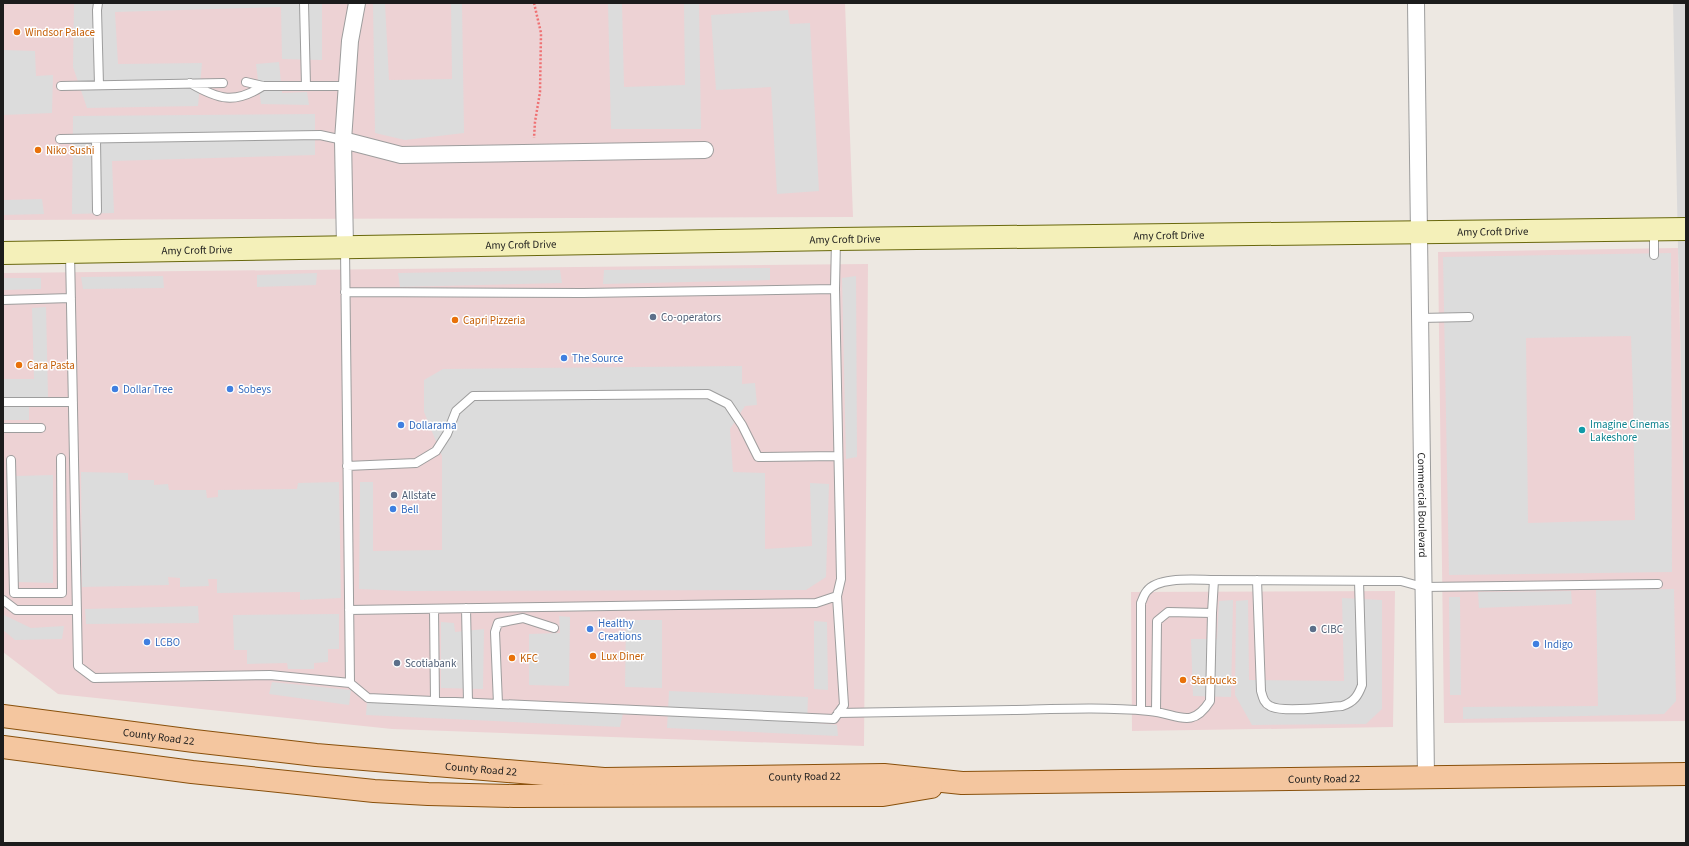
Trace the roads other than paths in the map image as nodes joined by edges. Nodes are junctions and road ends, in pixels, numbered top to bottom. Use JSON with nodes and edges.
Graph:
{"nodes":[{"id":1,"x":98,"y":3,"type":"edge"},
{"id":2,"x":304,"y":3,"type":"edge"},
{"id":3,"x":357,"y":3,"type":"edge"},
{"id":4,"x":1416,"y":3,"type":"edge"},
{"id":5,"x":223,"y":82,"type":"dead end"},
{"id":6,"x":246,"y":82,"type":"dead end"},
{"id":7,"x":190,"y":83,"type":"junction"},
{"id":8,"x":99,"y":85,"type":"junction"},
{"id":9,"x":61,"y":86,"type":"dead end"},
{"id":10,"x":263,"y":86,"type":"junction"},
{"id":11,"x":306,"y":86,"type":"junction"},
{"id":12,"x":346,"y":86,"type":"junction"},
{"id":13,"x":60,"y":139,"type":"dead end"},
{"id":14,"x":96,"y":139,"type":"junction"},
{"id":15,"x":343,"y":140,"type":"junction"},
{"id":16,"x":704,"y":150,"type":"dead end"},
{"id":17,"x":97,"y":211,"type":"dead end"},
{"id":18,"x":1654,"y":228,"type":"junction"},
{"id":19,"x":1686,"y":229,"type":"edge"},
{"id":20,"x":1420,"y":232,"type":"junction"},
{"id":21,"x":836,"y":238,"type":"junction"},
{"id":22,"x":345,"y":247,"type":"junction"},
{"id":23,"x":70,"y":252,"type":"junction"},
{"id":24,"x":3,"y":253,"type":"edge"},
{"id":25,"x":1654,"y":254,"type":"dead end"},
{"id":26,"x":835,"y":289,"type":"junction"},
{"id":27,"x":345,"y":292,"type":"junction"},
{"id":28,"x":71,"y":298,"type":"junction"},
{"id":29,"x":3,"y":300,"type":"edge"},
{"id":30,"x":1469,"y":317,"type":"dead end"},
{"id":31,"x":1420,"y":318,"type":"junction"},
{"id":32,"x":3,"y":402,"type":"edge"},
{"id":33,"x":73,"y":402,"type":"junction"},
{"id":34,"x":3,"y":428,"type":"edge"},
{"id":35,"x":41,"y":428,"type":"dead end"},
{"id":36,"x":838,"y":456,"type":"junction"},
{"id":37,"x":61,"y":458,"type":"dead end"},
{"id":38,"x":11,"y":460,"type":"dead end"},
{"id":39,"x":348,"y":466,"type":"junction"},
{"id":40,"x":1214,"y":580,"type":"junction"},
{"id":41,"x":1257,"y":580,"type":"junction"},
{"id":42,"x":1359,"y":581,"type":"junction"},
{"id":43,"x":1658,"y":584,"type":"dead end"},
{"id":44,"x":1423,"y":587,"type":"junction"},
{"id":45,"x":837,"y":596,"type":"junction"},
{"id":46,"x":3,"y":600,"type":"edge"},
{"id":47,"x":466,"y":608,"type":"junction"},
{"id":48,"x":434,"y":609,"type":"junction"},
{"id":49,"x":77,"y":610,"type":"junction"},
{"id":50,"x":349,"y":610,"type":"junction"},
{"id":51,"x":1212,"y":612,"type":"junction"},
{"id":52,"x":554,"y":628,"type":"dead end"},
{"id":53,"x":350,"y":683,"type":"junction"},
{"id":54,"x":435,"y":701,"type":"junction"},
{"id":55,"x":468,"y":702,"type":"junction"},
{"id":56,"x":498,"y":704,"type":"junction"},
{"id":57,"x":1141,"y":710,"type":"junction"},
{"id":58,"x":1156,"y":711,"type":"junction"},
{"id":59,"x":838,"y":713,"type":"junction"},
{"id":60,"x":3,"y":716,"type":"edge"},
{"id":61,"x":3,"y":733,"type":"edge"},
{"id":62,"x":3,"y":747,"type":"edge"},
{"id":63,"x":1686,"y":774,"type":"edge"},
{"id":64,"x":1426,"y":777,"type":"junction"},
{"id":65,"x":604,"y":779,"type":"junction"},
{"id":66,"x":962,"y":782,"type":"junction"}],
"edges":[{"from":1,"to":8,"type":"lane"},
{"from":2,"to":11,"type":"lane"},
{"from":3,"to":12,"type":"street"},
{"from":4,"to":20,"type":"street","name":"Commercial Boulevard"},
{"from":5,"to":7,"type":"lane"},
{"from":6,"to":10,"type":"lane"},
{"from":7,"to":8,"type":"lane"},
{"from":7,"to":10,"type":"lane"},
{"from":8,"to":9,"type":"lane"},
{"from":10,"to":11,"type":"lane"},
{"from":11,"to":12,"type":"lane"},
{"from":12,"to":15,"type":"street"},
{"from":13,"to":14,"type":"lane"},
{"from":14,"to":15,"type":"lane"},
{"from":14,"to":17,"type":"lane"},
{"from":15,"to":16,"type":"street"},
{"from":15,"to":22,"type":"street"},
{"from":18,"to":19,"type":"street","name":"Amy Croft Drive"},
{"from":18,"to":20,"type":"street","name":"Amy Croft Drive"},
{"from":18,"to":25,"type":"lane"},
{"from":20,"to":21,"type":"street","name":"Amy Croft Drive"},
{"from":20,"to":31,"type":"street","name":"Commercial Boulevard"},
{"from":21,"to":22,"type":"street","name":"Amy Croft Drive"},
{"from":21,"to":26,"type":"lane"},
{"from":22,"to":23,"type":"street","name":"Amy Croft Drive"},
{"from":22,"to":27,"type":"lane"},
{"from":23,"to":24,"type":"street","name":"Amy Croft Drive"},
{"from":23,"to":28,"type":"lane"},
{"from":26,"to":27,"type":"lane"},
{"from":26,"to":36,"type":"lane"},
{"from":27,"to":39,"type":"lane"},
{"from":28,"to":29,"type":"lane"},
{"from":28,"to":33,"type":"lane"},
{"from":30,"to":31,"type":"lane"},
{"from":31,"to":44,"type":"street","name":"Commercial Boulevard"},
{"from":32,"to":33,"type":"lane"},
{"from":33,"to":49,"type":"lane"},
{"from":34,"to":35,"type":"lane"},
{"from":36,"to":39,"type":"lane"},
{"from":36,"to":45,"type":"lane"},
{"from":37,"to":38,"type":"lane"},
{"from":39,"to":50,"type":"lane"},
{"from":40,"to":41,"type":"lane"},
{"from":40,"to":51,"type":"lane"},
{"from":40,"to":57,"type":"lane"},
{"from":41,"to":42,"type":"lane"},
{"from":41,"to":42,"type":"lane"},
{"from":42,"to":44,"type":"lane"},
{"from":43,"to":44,"type":"lane"},
{"from":44,"to":64,"type":"street","name":"Commercial Boulevard"},
{"from":45,"to":47,"type":"lane"},
{"from":45,"to":59,"type":"lane"},
{"from":46,"to":49,"type":"lane"},
{"from":47,"to":48,"type":"lane"},
{"from":47,"to":55,"type":"lane"},
{"from":48,"to":50,"type":"lane"},
{"from":48,"to":54,"type":"lane"},
{"from":49,"to":53,"type":"lane"},
{"from":50,"to":53,"type":"lane"},
{"from":51,"to":58,"type":"lane"},
{"from":51,"to":58,"type":"lane"},
{"from":52,"to":56,"type":"lane"},
{"from":53,"to":54,"type":"lane"},
{"from":54,"to":55,"type":"lane"},
{"from":55,"to":56,"type":"lane"},
{"from":56,"to":59,"type":"lane"},
{"from":57,"to":58,"type":"lane"},
{"from":57,"to":59,"type":"lane"},
{"from":60,"to":65,"type":"main road","name":"County Road 22"},
{"from":61,"to":65,"type":"main road"},
{"from":62,"to":66,"type":"main road","name":"County Road 22"},
{"from":63,"to":64,"type":"main road","name":"County Road 22"},
{"from":64,"to":66,"type":"main road","name":"County Road 22"},
{"from":65,"to":66,"type":"main road","name":"County Road 22"}]}
